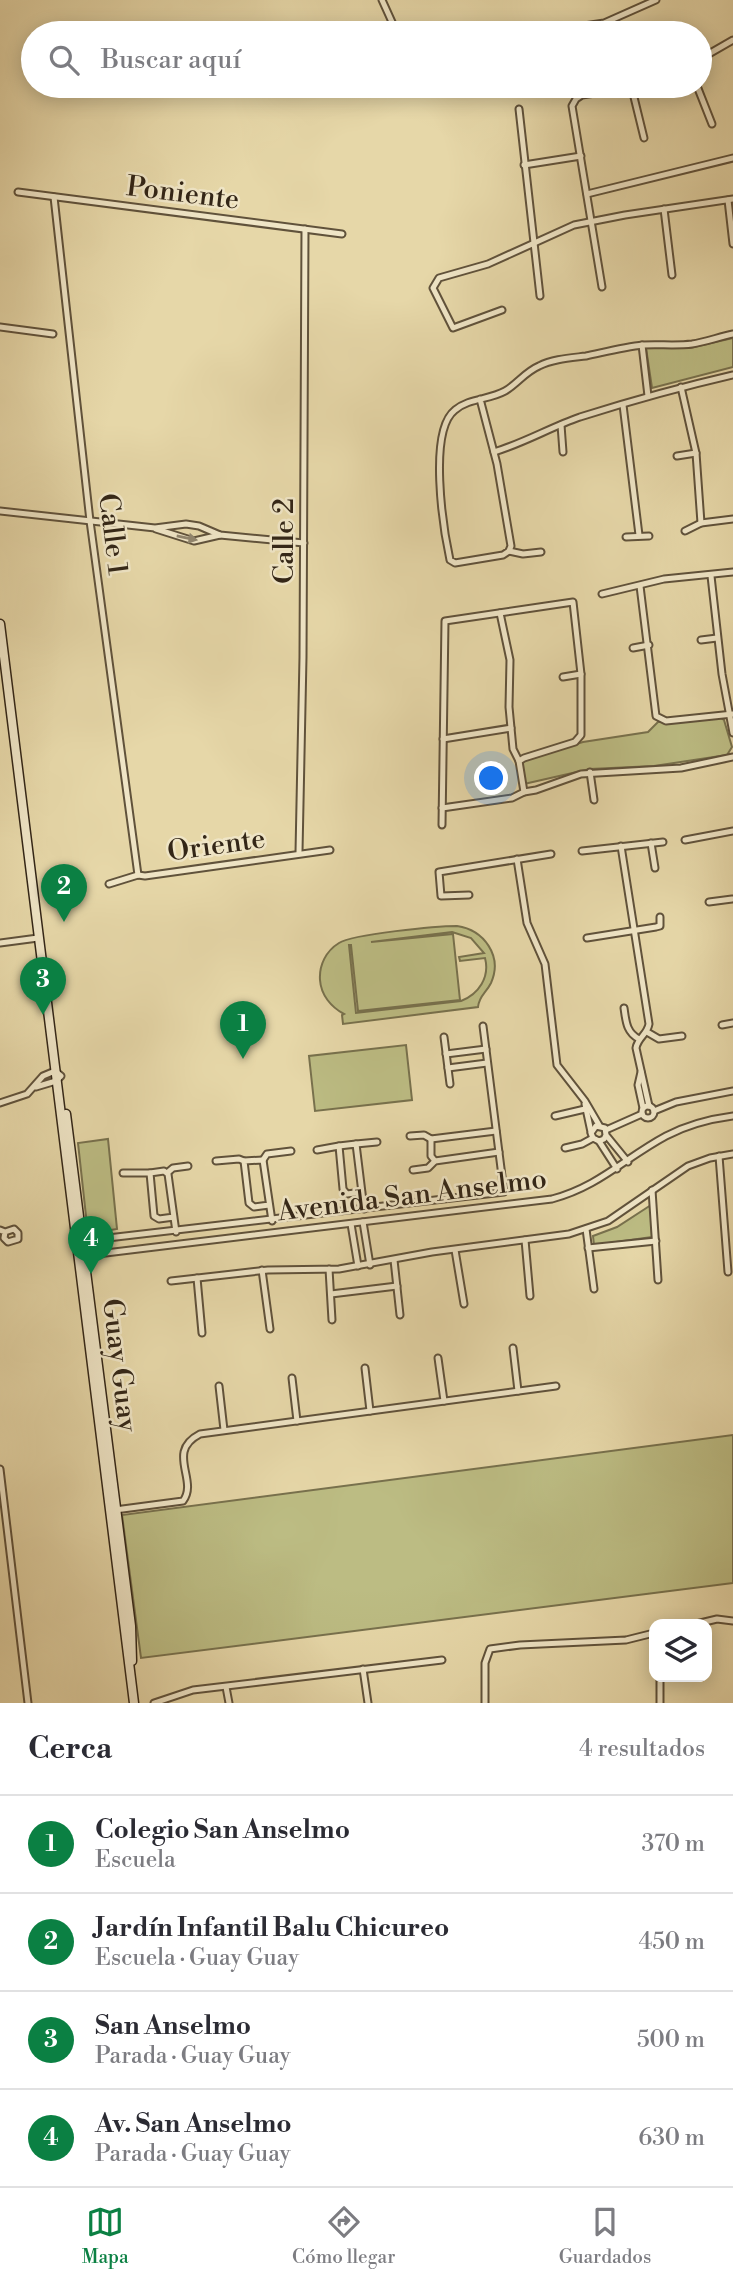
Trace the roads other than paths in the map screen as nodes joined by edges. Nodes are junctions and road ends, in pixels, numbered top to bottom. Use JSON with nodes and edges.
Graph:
{"nodes":[{"id":1,"x":383,"y":0,"type":"edge"},
{"id":2,"x":656,"y":0,"type":"edge"},
{"id":3,"x":392,"y":21,"type":"edge"},
{"id":4,"x":609,"y":21,"type":"edge"},
{"id":5,"x":733,"y":40,"type":"edge"},
{"id":6,"x":712,"y":52,"type":"edge"},
{"id":7,"x":578,"y":98,"type":"edge"},
{"id":8,"x":634,"y":98,"type":"edge"},
{"id":9,"x":702,"y":98,"type":"edge"},
{"id":10,"x":519,"y":109,"type":"dead end"},
{"id":11,"x":712,"y":124,"type":"dead end"},
{"id":12,"x":644,"y":138,"type":"dead end"},
{"id":13,"x":581,"y":156,"type":"junction"},
{"id":14,"x":733,"y":158,"type":"edge"},
{"id":15,"x":524,"y":164,"type":"junction"},
{"id":16,"x":18,"y":192,"type":"dead end"},
{"id":17,"x":587,"y":194,"type":"junction"},
{"id":18,"x":54,"y":197,"type":"junction"},
{"id":19,"x":730,"y":200,"type":"edge"},
{"id":20,"x":664,"y":209,"type":"junction"},
{"id":21,"x":593,"y":221,"type":"junction"},
{"id":22,"x":305,"y":229,"type":"junction"},
{"id":23,"x":342,"y":234,"type":"dead end"},
{"id":24,"x":533,"y":242,"type":"junction"},
{"id":25,"x":733,"y":244,"type":"edge"},
{"id":26,"x":672,"y":275,"type":"dead end"},
{"id":27,"x":602,"y":288,"type":"dead end"},
{"id":28,"x":540,"y":296,"type":"dead end"},
{"id":29,"x":502,"y":310,"type":"dead end"},
{"id":30,"x":0,"y":327,"type":"edge"},
{"id":31,"x":53,"y":334,"type":"dead end"},
{"id":32,"x":733,"y":334,"type":"edge"},
{"id":33,"x":642,"y":345,"type":"junction"},
{"id":34,"x":733,"y":375,"type":"edge"},
{"id":35,"x":681,"y":387,"type":"junction"},
{"id":36,"x":648,"y":396,"type":"junction"},
{"id":37,"x":480,"y":399,"type":"junction"},
{"id":38,"x":623,"y":405,"type":"junction"},
{"id":39,"x":561,"y":425,"type":"junction"},
{"id":40,"x":494,"y":452,"type":"junction"},
{"id":41,"x":563,"y":452,"type":"dead end"},
{"id":42,"x":696,"y":453,"type":"junction"},
{"id":43,"x":677,"y":456,"type":"dead end"},
{"id":44,"x":0,"y":511,"type":"edge"},
{"id":45,"x":733,"y":519,"type":"edge"},
{"id":46,"x":90,"y":521,"type":"junction"},
{"id":47,"x":701,"y":523,"type":"junction"},
{"id":48,"x":155,"y":528,"type":"junction"},
{"id":49,"x":685,"y":531,"type":"dead end"},
{"id":50,"x":220,"y":535,"type":"junction"},
{"id":51,"x":639,"y":535,"type":"junction"},
{"id":52,"x":649,"y":536,"type":"dead end"},
{"id":53,"x":626,"y":537,"type":"dead end"},
{"id":54,"x":304,"y":542,"type":"junction"},
{"id":55,"x":509,"y":551,"type":"junction"},
{"id":56,"x":541,"y":552,"type":"dead end"},
{"id":57,"x":733,"y":572,"type":"edge"},
{"id":58,"x":711,"y":576,"type":"junction"},
{"id":59,"x":640,"y":586,"type":"junction"},
{"id":60,"x":602,"y":594,"type":"dead end"},
{"id":61,"x":500,"y":613,"type":"junction"},
{"id":62,"x":0,"y":624,"type":"edge"},
{"id":63,"x":717,"y":638,"type":"junction"},
{"id":64,"x":701,"y":640,"type":"dead end"},
{"id":65,"x":649,"y":645,"type":"junction"},
{"id":66,"x":633,"y":648,"type":"dead end"},
{"id":67,"x":581,"y":674,"type":"junction"},
{"id":68,"x":563,"y":677,"type":"dead end"},
{"id":69,"x":731,"y":714,"type":"edge"},
{"id":70,"x":511,"y":728,"type":"junction"},
{"id":71,"x":733,"y":733,"type":"edge"},
{"id":72,"x":443,"y":739,"type":"junction"},
{"id":73,"x":733,"y":757,"type":"edge"},
{"id":74,"x":519,"y":761,"type":"junction"},
{"id":75,"x":590,"y":772,"type":"junction"},
{"id":76,"x":524,"y":792,"type":"junction"},
{"id":77,"x":594,"y":800,"type":"dead end"},
{"id":78,"x":442,"y":808,"type":"junction"},
{"id":79,"x":442,"y":825,"type":"dead end"},
{"id":80,"x":733,"y":831,"type":"edge"},
{"id":81,"x":733,"y":836,"type":"edge"},
{"id":82,"x":685,"y":840,"type":"dead end"},
{"id":83,"x":663,"y":842,"type":"dead end"},
{"id":84,"x":651,"y":843,"type":"junction"},
{"id":85,"x":26,"y":845,"type":"junction"},
{"id":86,"x":621,"y":846,"type":"junction"},
{"id":87,"x":330,"y":849,"type":"dead end"},
{"id":88,"x":582,"y":851,"type":"dead end"},
{"id":89,"x":299,"y":852,"type":"junction"},
{"id":90,"x":551,"y":854,"type":"dead end"},
{"id":91,"x":517,"y":859,"type":"junction"},
{"id":92,"x":655,"y":868,"type":"dead end"},
{"id":93,"x":138,"y":875,"type":"junction"},
{"id":94,"x":109,"y":884,"type":"dead end"},
{"id":95,"x":469,"y":895,"type":"dead end"},
{"id":96,"x":733,"y":899,"type":"edge"},
{"id":97,"x":709,"y":902,"type":"dead end"},
{"id":98,"x":660,"y":917,"type":"dead end"},
{"id":99,"x":634,"y":930,"type":"junction"},
{"id":100,"x":38,"y":938,"type":"junction"},
{"id":101,"x":587,"y":938,"type":"dead end"},
{"id":102,"x":0,"y":943,"type":"edge"},
{"id":103,"x":46,"y":982,"type":"junction"},
{"id":104,"x":624,"y":1008,"type":"dead end"},
{"id":105,"x":733,"y":1023,"type":"edge"},
{"id":106,"x":722,"y":1025,"type":"dead end"},
{"id":107,"x":483,"y":1026,"type":"dead end"},
{"id":108,"x":647,"y":1032,"type":"junction"},
{"id":109,"x":682,"y":1036,"type":"dead end"},
{"id":110,"x":444,"y":1037,"type":"dead end"},
{"id":111,"x":639,"y":1039,"type":"junction"},
{"id":112,"x":486,"y":1049,"type":"junction"},
{"id":113,"x":446,"y":1054,"type":"junction"},
{"id":114,"x":487,"y":1063,"type":"junction"},
{"id":115,"x":448,"y":1068,"type":"junction"},
{"id":116,"x":57,"y":1076,"type":"junction"},
{"id":117,"x":450,"y":1084,"type":"dead end"},
{"id":118,"x":36,"y":1087,"type":"junction"},
{"id":119,"x":733,"y":1091,"type":"edge"},
{"id":120,"x":584,"y":1101,"type":"junction"},
{"id":121,"x":0,"y":1103,"type":"edge"},
{"id":122,"x":585,"y":1109,"type":"junction"},
{"id":123,"x":647,"y":1110,"type":"junction"},
{"id":124,"x":555,"y":1116,"type":"dead end"},
{"id":125,"x":733,"y":1116,"type":"edge"},
{"id":126,"x":599,"y":1125,"type":"junction"},
{"id":127,"x":65,"y":1130,"type":"junction"},
{"id":128,"x":496,"y":1131,"type":"junction"},
{"id":129,"x":606,"y":1133,"type":"junction"},
{"id":130,"x":410,"y":1136,"type":"dead end"},
{"id":131,"x":595,"y":1137,"type":"junction"},
{"id":132,"x":431,"y":1139,"type":"junction"},
{"id":133,"x":377,"y":1142,"type":"dead end"},
{"id":134,"x":356,"y":1144,"type":"junction"},
{"id":135,"x":339,"y":1146,"type":"junction"},
{"id":136,"x":565,"y":1148,"type":"dead end"},
{"id":137,"x":317,"y":1150,"type":"dead end"},
{"id":138,"x":291,"y":1151,"type":"dead end"},
{"id":139,"x":499,"y":1152,"type":"junction"},
{"id":140,"x":733,"y":1154,"type":"edge"},
{"id":141,"x":719,"y":1156,"type":"junction"},
{"id":142,"x":263,"y":1160,"type":"junction"},
{"id":143,"x":216,"y":1161,"type":"dead end"},
{"id":144,"x":244,"y":1161,"type":"junction"},
{"id":145,"x":435,"y":1161,"type":"junction"},
{"id":146,"x":628,"y":1162,"type":"junction"},
{"id":147,"x":188,"y":1166,"type":"dead end"},
{"id":148,"x":617,"y":1169,"type":"junction"},
{"id":149,"x":413,"y":1170,"type":"dead end"},
{"id":150,"x":123,"y":1173,"type":"dead end"},
{"id":151,"x":150,"y":1173,"type":"junction"},
{"id":152,"x":167,"y":1173,"type":"junction"},
{"id":153,"x":652,"y":1190,"type":"junction"},
{"id":154,"x":362,"y":1192,"type":"junction"},
{"id":155,"x":269,"y":1205,"type":"junction"},
{"id":156,"x":364,"y":1209,"type":"junction"},
{"id":157,"x":174,"y":1217,"type":"junction"},
{"id":158,"x":272,"y":1221,"type":"junction"},
{"id":159,"x":363,"y":1222,"type":"junction"},
{"id":160,"x":351,"y":1224,"type":"junction"},
{"id":161,"x":586,"y":1229,"type":"junction"},
{"id":162,"x":80,"y":1231,"type":"junction"},
{"id":163,"x":176,"y":1231,"type":"junction"},
{"id":164,"x":111,"y":1237,"type":"junction"},
{"id":165,"x":525,"y":1240,"type":"junction"},
{"id":166,"x":82,"y":1241,"type":"junction"},
{"id":167,"x":656,"y":1241,"type":"junction"},
{"id":168,"x":588,"y":1248,"type":"junction"},
{"id":169,"x":455,"y":1250,"type":"junction"},
{"id":170,"x":81,"y":1256,"type":"junction"},
{"id":171,"x":394,"y":1260,"type":"junction"},
{"id":172,"x":370,"y":1265,"type":"junction"},
{"id":173,"x":358,"y":1266,"type":"junction"},
{"id":174,"x":329,"y":1269,"type":"junction"},
{"id":175,"x":262,"y":1270,"type":"junction"},
{"id":176,"x":728,"y":1272,"type":"dead end"},
{"id":177,"x":197,"y":1278,"type":"junction"},
{"id":178,"x":658,"y":1280,"type":"dead end"},
{"id":179,"x":171,"y":1281,"type":"dead end"},
{"id":180,"x":397,"y":1286,"type":"junction"},
{"id":181,"x":594,"y":1289,"type":"dead end"},
{"id":182,"x":85,"y":1293,"type":"junction"},
{"id":183,"x":331,"y":1294,"type":"junction"},
{"id":184,"x":530,"y":1296,"type":"dead end"},
{"id":185,"x":464,"y":1304,"type":"dead end"},
{"id":186,"x":400,"y":1315,"type":"dead end"},
{"id":187,"x":332,"y":1320,"type":"dead end"},
{"id":188,"x":270,"y":1329,"type":"dead end"},
{"id":189,"x":202,"y":1333,"type":"dead end"},
{"id":190,"x":513,"y":1348,"type":"dead end"},
{"id":191,"x":438,"y":1358,"type":"dead end"},
{"id":192,"x":365,"y":1368,"type":"dead end"},
{"id":193,"x":292,"y":1378,"type":"dead end"},
{"id":194,"x":219,"y":1386,"type":"dead end"},
{"id":195,"x":556,"y":1386,"type":"dead end"},
{"id":196,"x":518,"y":1391,"type":"junction"},
{"id":197,"x":444,"y":1401,"type":"junction"},
{"id":198,"x":370,"y":1411,"type":"junction"},
{"id":199,"x":298,"y":1421,"type":"junction"},
{"id":200,"x":224,"y":1430,"type":"junction"},
{"id":201,"x":0,"y":1469,"type":"edge"},
{"id":202,"x":113,"y":1510,"type":"junction"},
{"id":203,"x":712,"y":1620,"type":"edge"},
{"id":204,"x":733,"y":1622,"type":"edge"},
{"id":205,"x":649,"y":1634,"type":"edge"},
{"id":206,"x":442,"y":1661,"type":"dead end"},
{"id":207,"x":363,"y":1669,"type":"junction"},
{"id":208,"x":660,"y":1682,"type":"edge"},
{"id":209,"x":226,"y":1687,"type":"junction"},
{"id":210,"x":28,"y":1703,"type":"edge"},
{"id":211,"x":134,"y":1703,"type":"edge"},
{"id":212,"x":154,"y":1703,"type":"edge"},
{"id":213,"x":229,"y":1703,"type":"edge"},
{"id":214,"x":368,"y":1703,"type":"edge"},
{"id":215,"x":485,"y":1703,"type":"edge"},
{"id":216,"x":660,"y":1703,"type":"edge"}],
"edges":[{"from":1,"to":3,"type":"street"},
{"from":2,"to":4,"type":"street"},
{"from":5,"to":6,"type":"street"},
{"from":7,"to":13,"type":"street"},
{"from":8,"to":12,"type":"street"},
{"from":9,"to":11,"type":"street"},
{"from":10,"to":15,"type":"street"},
{"from":13,"to":15,"type":"street"},
{"from":13,"to":17,"type":"street"},
{"from":14,"to":17,"type":"street"},
{"from":15,"to":24,"type":"street"},
{"from":16,"to":18,"type":"street","name":"Poniente"},
{"from":17,"to":21,"type":"street"},
{"from":18,"to":22,"type":"street","name":"Poniente"},
{"from":18,"to":46,"type":"street","name":"Calle 1"},
{"from":19,"to":20,"type":"street"},
{"from":19,"to":25,"type":"street"},
{"from":20,"to":21,"type":"street"},
{"from":20,"to":26,"type":"street"},
{"from":21,"to":24,"type":"street"},
{"from":21,"to":27,"type":"street"},
{"from":22,"to":23,"type":"street","name":"Poniente"},
{"from":22,"to":54,"type":"street","name":"Calle 2"},
{"from":24,"to":28,"type":"street"},
{"from":24,"to":29,"type":"street"},
{"from":30,"to":31,"type":"street"},
{"from":32,"to":33,"type":"street"},
{"from":33,"to":36,"type":"street"},
{"from":33,"to":37,"type":"street"},
{"from":34,"to":35,"type":"street"},
{"from":35,"to":36,"type":"street"},
{"from":35,"to":42,"type":"street"},
{"from":36,"to":38,"type":"street"},
{"from":37,"to":40,"type":"street"},
{"from":37,"to":55,"type":"street"},
{"from":38,"to":39,"type":"street"},
{"from":38,"to":51,"type":"street"},
{"from":39,"to":40,"type":"street"},
{"from":39,"to":41,"type":"street"},
{"from":40,"to":55,"type":"street"},
{"from":42,"to":43,"type":"street"},
{"from":42,"to":47,"type":"street"},
{"from":44,"to":46,"type":"street"},
{"from":45,"to":47,"type":"street"},
{"from":46,"to":48,"type":"street"},
{"from":46,"to":93,"type":"street","name":"Calle 1"},
{"from":47,"to":49,"type":"street"},
{"from":48,"to":50,"type":"street"},
{"from":48,"to":50,"type":"street","one_way":true},
{"from":50,"to":54,"type":"street"},
{"from":51,"to":52,"type":"street"},
{"from":51,"to":53,"type":"street"},
{"from":54,"to":89,"type":"street","name":"Calle 2"},
{"from":55,"to":56,"type":"street"},
{"from":57,"to":58,"type":"street"},
{"from":58,"to":59,"type":"street"},
{"from":58,"to":63,"type":"street"},
{"from":59,"to":60,"type":"street"},
{"from":59,"to":65,"type":"street"},
{"from":61,"to":67,"type":"street"},
{"from":61,"to":70,"type":"street"},
{"from":61,"to":72,"type":"street"},
{"from":62,"to":85,"type":"street","name":"Guay Guay"},
{"from":63,"to":64,"type":"street"},
{"from":63,"to":69,"type":"street"},
{"from":65,"to":66,"type":"street"},
{"from":65,"to":69,"type":"street"},
{"from":67,"to":68,"type":"street"},
{"from":67,"to":74,"type":"street"},
{"from":69,"to":71,"type":"street"},
{"from":70,"to":72,"type":"street"},
{"from":70,"to":74,"type":"street"},
{"from":72,"to":78,"type":"street"},
{"from":73,"to":75,"type":"street"},
{"from":74,"to":76,"type":"street"},
{"from":75,"to":76,"type":"street"},
{"from":75,"to":77,"type":"street"},
{"from":76,"to":78,"type":"street"},
{"from":78,"to":79,"type":"street"},
{"from":80,"to":81,"type":"street"},
{"from":80,"to":82,"type":"street"},
{"from":83,"to":84,"type":"street"},
{"from":84,"to":86,"type":"street"},
{"from":84,"to":92,"type":"street"},
{"from":85,"to":100,"type":"street","name":"Guay Guay"},
{"from":85,"to":103,"type":"street","name":"Guay Guay"},
{"from":86,"to":88,"type":"street"},
{"from":86,"to":99,"type":"street"},
{"from":87,"to":89,"type":"street","name":"Oriente"},
{"from":89,"to":93,"type":"street","name":"Oriente"},
{"from":90,"to":91,"type":"street"},
{"from":91,"to":95,"type":"street"},
{"from":91,"to":120,"type":"street"},
{"from":93,"to":94,"type":"street","name":"Oriente"},
{"from":96,"to":97,"type":"street"},
{"from":98,"to":99,"type":"street"},
{"from":99,"to":101,"type":"street"},
{"from":99,"to":108,"type":"street"},
{"from":100,"to":102,"type":"street"},
{"from":100,"to":103,"type":"street","name":"Guay Guay"},
{"from":103,"to":116,"type":"street","name":"Guay Guay"},
{"from":104,"to":111,"type":"street"},
{"from":105,"to":106,"type":"street"},
{"from":107,"to":112,"type":"street"},
{"from":108,"to":109,"type":"street"},
{"from":108,"to":111,"type":"street"},
{"from":110,"to":113,"type":"street"},
{"from":111,"to":123,"type":"street"},
{"from":112,"to":113,"type":"street"},
{"from":112,"to":114,"type":"street"},
{"from":113,"to":115,"type":"street"},
{"from":114,"to":115,"type":"street"},
{"from":114,"to":128,"type":"street"},
{"from":115,"to":117,"type":"street"},
{"from":116,"to":118,"type":"street"},
{"from":116,"to":118,"type":"street"},
{"from":116,"to":127,"type":"street","name":"Guay Guay"},
{"from":118,"to":121,"type":"street"},
{"from":119,"to":123,"type":"street"},
{"from":120,"to":122,"type":"street"},
{"from":120,"to":126,"type":"street"},
{"from":122,"to":124,"type":"street"},
{"from":122,"to":131,"type":"street"},
{"from":123,"to":129,"type":"street"},
{"from":125,"to":146,"type":"street","name":"Avenida San Anselmo"},
{"from":126,"to":129,"type":"street"},
{"from":126,"to":131,"type":"street"},
{"from":127,"to":162,"type":"street","name":"Guay Guay"},
{"from":127,"to":170,"type":"street","name":"Guay Guay"},
{"from":128,"to":132,"type":"street"},
{"from":128,"to":139,"type":"street"},
{"from":129,"to":131,"type":"street"},
{"from":129,"to":146,"type":"street"},
{"from":130,"to":132,"type":"street"},
{"from":131,"to":136,"type":"street"},
{"from":131,"to":148,"type":"street"},
{"from":132,"to":145,"type":"street"},
{"from":133,"to":134,"type":"street"},
{"from":134,"to":135,"type":"street"},
{"from":134,"to":154,"type":"street"},
{"from":135,"to":137,"type":"street"},
{"from":135,"to":154,"type":"street"},
{"from":138,"to":142,"type":"street"},
{"from":139,"to":145,"type":"street"},
{"from":139,"to":156,"type":"street"},
{"from":140,"to":141,"type":"street"},
{"from":141,"to":153,"type":"street"},
{"from":141,"to":176,"type":"street"},
{"from":142,"to":144,"type":"street"},
{"from":142,"to":155,"type":"street"},
{"from":143,"to":144,"type":"street"},
{"from":144,"to":155,"type":"street"},
{"from":145,"to":149,"type":"street"},
{"from":146,"to":148,"type":"street","name":"Avenida San Anselmo"},
{"from":147,"to":152,"type":"street"},
{"from":148,"to":159,"type":"street","name":"Avenida San Anselmo"},
{"from":150,"to":151,"type":"street"},
{"from":151,"to":152,"type":"street"},
{"from":151,"to":157,"type":"street"},
{"from":152,"to":157,"type":"street"},
{"from":153,"to":161,"type":"street"},
{"from":153,"to":167,"type":"street"},
{"from":154,"to":156,"type":"street"},
{"from":155,"to":158,"type":"street"},
{"from":156,"to":158,"type":"street"},
{"from":157,"to":163,"type":"street"},
{"from":158,"to":163,"type":"street"},
{"from":159,"to":160,"type":"street","name":"Avenida San Anselmo"},
{"from":159,"to":172,"type":"street"},
{"from":160,"to":170,"type":"street","name":"Avenida San Anselmo"},
{"from":160,"to":173,"type":"street"},
{"from":161,"to":165,"type":"street"},
{"from":161,"to":168,"type":"street"},
{"from":162,"to":164,"type":"street"},
{"from":162,"to":166,"type":"street","name":"Guay Guay"},
{"from":163,"to":164,"type":"street"},
{"from":164,"to":166,"type":"street"},
{"from":165,"to":169,"type":"street"},
{"from":165,"to":184,"type":"street"},
{"from":166,"to":170,"type":"street","name":"Guay Guay"},
{"from":167,"to":168,"type":"street"},
{"from":167,"to":178,"type":"street"},
{"from":168,"to":181,"type":"street"},
{"from":169,"to":171,"type":"street"},
{"from":169,"to":185,"type":"street"},
{"from":170,"to":182,"type":"street","name":"Guay Guay"},
{"from":171,"to":172,"type":"street"},
{"from":171,"to":180,"type":"street"},
{"from":172,"to":173,"type":"street"},
{"from":173,"to":174,"type":"street"},
{"from":174,"to":175,"type":"street"},
{"from":174,"to":183,"type":"street"},
{"from":175,"to":177,"type":"street"},
{"from":175,"to":188,"type":"street"},
{"from":177,"to":179,"type":"street"},
{"from":177,"to":189,"type":"street"},
{"from":180,"to":183,"type":"street"},
{"from":180,"to":186,"type":"street"},
{"from":182,"to":202,"type":"street","name":"Guay Guay"},
{"from":182,"to":202,"type":"street","name":"Guay Guay"},
{"from":183,"to":187,"type":"street"},
{"from":190,"to":196,"type":"street"},
{"from":191,"to":197,"type":"street"},
{"from":192,"to":198,"type":"street"},
{"from":193,"to":199,"type":"street"},
{"from":194,"to":200,"type":"street"},
{"from":195,"to":196,"type":"street"},
{"from":196,"to":197,"type":"street"},
{"from":197,"to":198,"type":"street"},
{"from":198,"to":199,"type":"street"},
{"from":199,"to":200,"type":"street"},
{"from":200,"to":202,"type":"street"},
{"from":201,"to":210,"type":"street"},
{"from":202,"to":211,"type":"street","name":"Guay Guay"},
{"from":203,"to":204,"type":"street"},
{"from":205,"to":215,"type":"street"},
{"from":206,"to":207,"type":"street"},
{"from":207,"to":209,"type":"street"},
{"from":207,"to":214,"type":"street"},
{"from":208,"to":216,"type":"street"},
{"from":209,"to":212,"type":"street"},
{"from":209,"to":213,"type":"street"}]}
